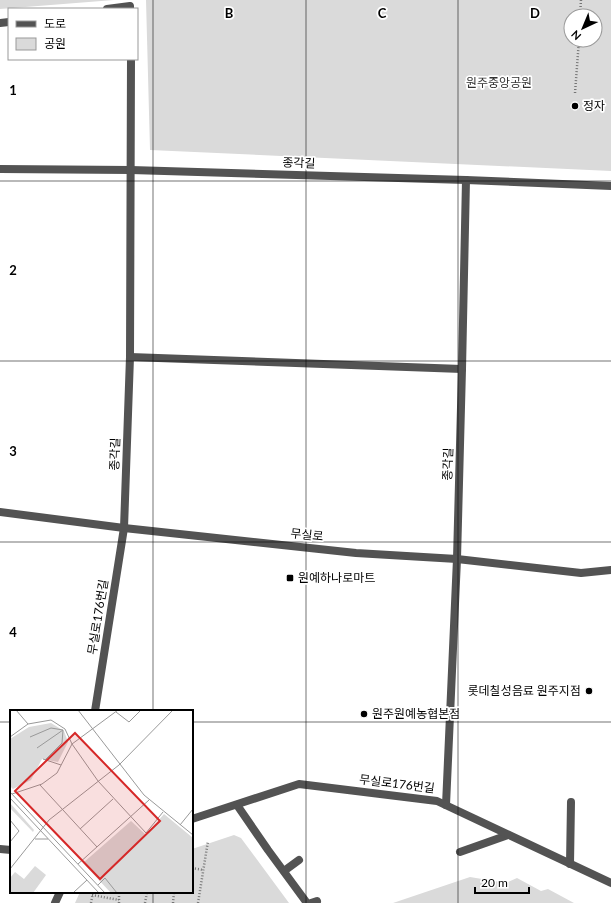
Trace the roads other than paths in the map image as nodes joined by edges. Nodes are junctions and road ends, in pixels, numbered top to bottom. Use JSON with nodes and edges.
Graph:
{"nodes":[{"id":1,"x":114,"y":8,"type":"edge"},
{"id":2,"x":130,"y":8,"type":"edge"},
{"id":3,"x":130,"y":60,"type":"edge"},
{"id":4,"x":0,"y":170,"type":"edge"},
{"id":5,"x":131,"y":170,"type":"junction"},
{"id":6,"x":466,"y":180,"type":"junction"},
{"id":7,"x":611,"y":186,"type":"edge"},
{"id":8,"x":130,"y":357,"type":"junction"},
{"id":9,"x":462,"y":370,"type":"junction"},
{"id":10,"x":0,"y":512,"type":"edge"},
{"id":11,"x":124,"y":528,"type":"junction"},
{"id":12,"x":457,"y":559,"type":"junction"},
{"id":13,"x":611,"y":570,"type":"edge"},
{"id":14,"x":95,"y":710,"type":"edge"},
{"id":15,"x":571,"y":802,"type":"dead end"},
{"id":16,"x":237,"y":804,"type":"junction"},
{"id":17,"x":446,"y":805,"type":"junction"},
{"id":18,"x":193,"y":819,"type":"edge"},
{"id":19,"x":508,"y":834,"type":"junction"},
{"id":20,"x":0,"y":849,"type":"edge"},
{"id":21,"x":10,"y":850,"type":"edge"},
{"id":22,"x":460,"y":852,"type":"dead end"},
{"id":23,"x":299,"y":860,"type":"dead end"},
{"id":24,"x":570,"y":864,"type":"junction"},
{"id":25,"x":284,"y":871,"type":"junction"},
{"id":26,"x":611,"y":883,"type":"edge"},
{"id":27,"x":60,"y":893,"type":"edge"},
{"id":28,"x":55,"y":903,"type":"edge"},
{"id":29,"x":306,"y":903,"type":"edge"}],
"edges":[{"from":1,"to":2,"type":"street"},
{"from":3,"to":5,"type":"street","name":"종각길"},
{"from":4,"to":5,"type":"street","name":"종각길"},
{"from":5,"to":6,"type":"street","name":"종각길"},
{"from":5,"to":8,"type":"street","name":"종각길"},
{"from":6,"to":7,"type":"street","name":"종각길"},
{"from":6,"to":9,"type":"street","name":"종각길"},
{"from":8,"to":9,"type":"street"},
{"from":8,"to":11,"type":"street","name":"종각길"},
{"from":9,"to":12,"type":"street","name":"종각길"},
{"from":10,"to":11,"type":"street","name":"무실로"},
{"from":11,"to":12,"type":"street","name":"무실로"},
{"from":11,"to":14,"type":"street","name":"무실로176번길"},
{"from":12,"to":13,"type":"street","name":"무실로"},
{"from":12,"to":17,"type":"street","name":"종각길"},
{"from":15,"to":24,"type":"street"},
{"from":16,"to":17,"type":"street","name":"무실로176번길"},
{"from":16,"to":18,"type":"street","name":"무실로176번길"},
{"from":16,"to":25,"type":"street"},
{"from":17,"to":19,"type":"street","name":"무실로176번길"},
{"from":19,"to":22,"type":"street"},
{"from":19,"to":24,"type":"street","name":"무실로176번길"},
{"from":20,"to":21,"type":"street"},
{"from":23,"to":25,"type":"street"},
{"from":24,"to":26,"type":"street","name":"무실로176번길"},
{"from":25,"to":29,"type":"street"},
{"from":27,"to":28,"type":"street"}]}
